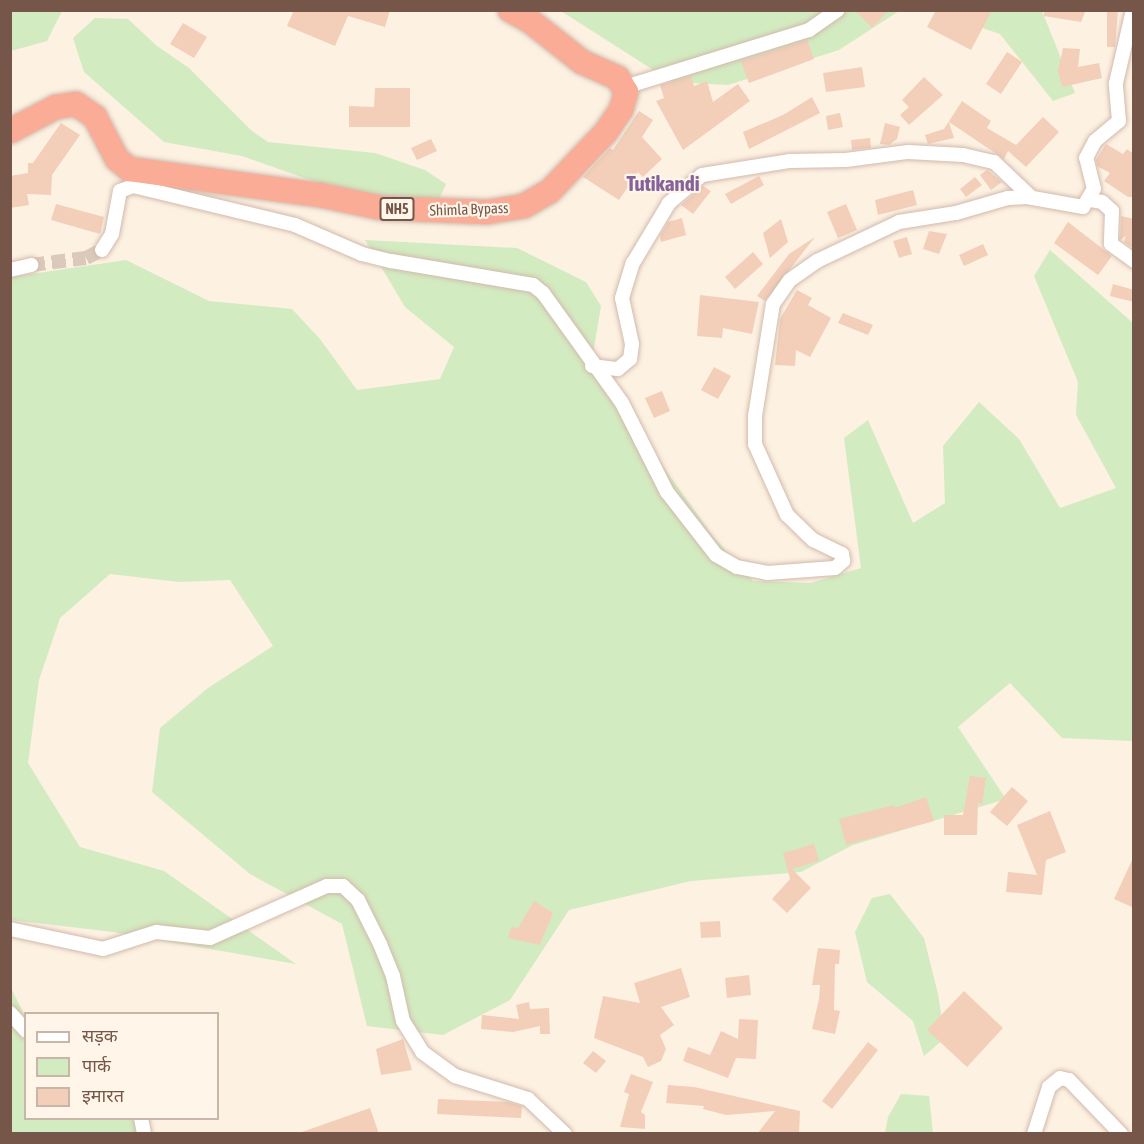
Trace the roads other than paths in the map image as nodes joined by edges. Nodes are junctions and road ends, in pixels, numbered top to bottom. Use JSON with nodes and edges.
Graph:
{"nodes":[{"id":1,"x":510,"y":10,"type":"edge"},
{"id":2,"x":838,"y":10,"type":"edge"},
{"id":3,"x":1133,"y":10,"type":"edge"},
{"id":4,"x":625,"y":87,"type":"junction"},
{"id":5,"x":10,"y":131,"type":"edge"},
{"id":6,"x":1032,"y":198,"type":"junction"},
{"id":7,"x":1090,"y":200,"type":"junction"},
{"id":8,"x":102,"y":250,"type":"dead end"},
{"id":9,"x":1134,"y":261,"type":"edge"},
{"id":10,"x":30,"y":265,"type":"tunnel mouth"},
{"id":11,"x":10,"y":270,"type":"edge"},
{"id":12,"x":592,"y":366,"type":"junction"},
{"id":13,"x":10,"y":929,"type":"edge"},
{"id":14,"x":10,"y":1013,"type":"edge"},
{"id":15,"x":24,"y":1028,"type":"edge"},
{"id":16,"x":565,"y":1134,"type":"edge"},
{"id":17,"x":1034,"y":1134,"type":"edge"},
{"id":18,"x":1121,"y":1134,"type":"edge"}],
"edges":[{"from":1,"to":4,"type":"highway"},
{"from":2,"to":4,"type":"street"},
{"from":3,"to":7,"type":"street"},
{"from":4,"to":5,"type":"highway","name":"Shimla Bypass","number":"NH5"},
{"from":6,"to":7,"type":"street"},
{"from":6,"to":12,"type":"street"},
{"from":6,"to":12,"type":"street"},
{"from":7,"to":9,"type":"street"},
{"from":8,"to":12,"type":"street"},
{"from":10,"to":11,"type":"street"},
{"from":13,"to":16,"type":"street"},
{"from":14,"to":15,"type":"street"},
{"from":17,"to":18,"type":"street"}]}
